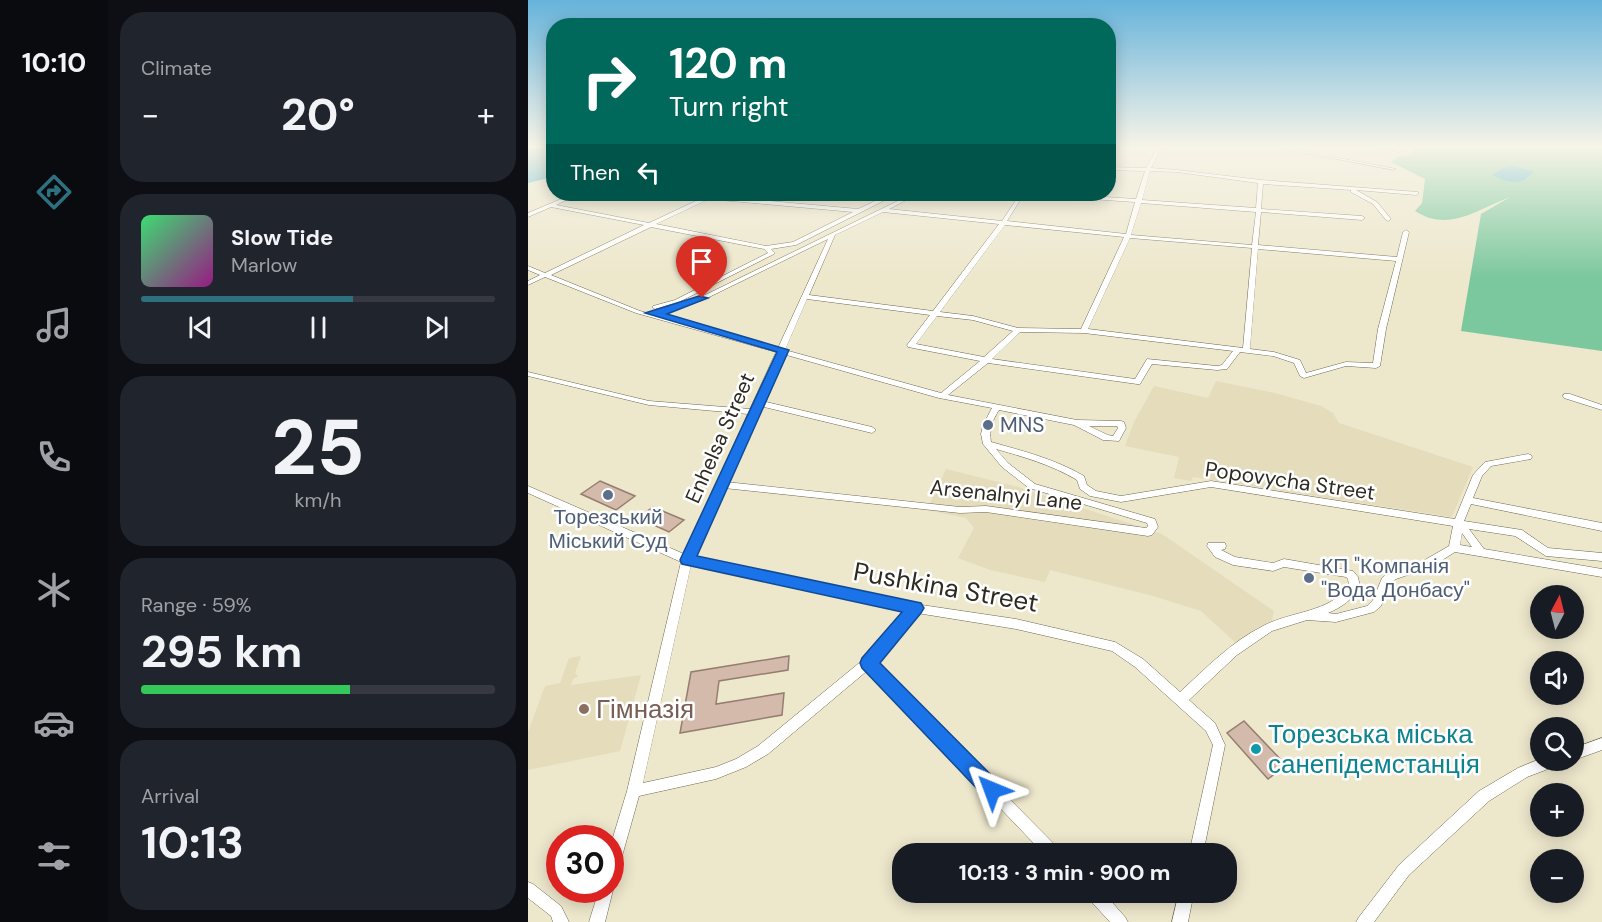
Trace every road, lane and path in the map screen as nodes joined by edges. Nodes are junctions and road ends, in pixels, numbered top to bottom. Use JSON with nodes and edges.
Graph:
{"nodes":[{"id":1,"x":1142,"y":191,"type":"edge"},
{"id":2,"x":1260,"y":191,"type":"edge"},
{"id":3,"x":1352,"y":191,"type":"edge"},
{"id":4,"x":1382,"y":191,"type":"edge"},
{"id":5,"x":1416,"y":193,"type":"dead end"},
{"id":6,"x":1116,"y":198,"type":"edge"},
{"id":7,"x":1140,"y":200,"type":"junction"},
{"id":8,"x":559,"y":201,"type":"edge"},
{"id":9,"x":700,"y":201,"type":"edge"},
{"id":10,"x":751,"y":201,"type":"edge"},
{"id":11,"x":878,"y":201,"type":"edge"},
{"id":12,"x":901,"y":201,"type":"edge"},
{"id":13,"x":1017,"y":201,"type":"edge"},
{"id":14,"x":550,"y":205,"type":"junction"},
{"id":15,"x":882,"y":210,"type":"junction"},
{"id":16,"x":1259,"y":210,"type":"junction"},
{"id":17,"x":857,"y":211,"type":"junction"},
{"id":18,"x":874,"y":214,"type":"junction"},
{"id":19,"x":528,"y":215,"type":"edge"},
{"id":20,"x":1362,"y":218,"type":"dead end"},
{"id":21,"x":1388,"y":219,"type":"dead end"},
{"id":22,"x":1003,"y":223,"type":"junction"},
{"id":23,"x":652,"y":224,"type":"junction"},
{"id":24,"x":1406,"y":232,"type":"dead end"},
{"id":25,"x":834,"y":234,"type":"junction"},
{"id":26,"x":1128,"y":236,"type":"junction"},
{"id":27,"x":766,"y":248,"type":"junction"},
{"id":28,"x":1256,"y":248,"type":"junction"},
{"id":29,"x":1399,"y":260,"type":"junction"},
{"id":30,"x":528,"y":268,"type":"edge"},
{"id":31,"x":545,"y":275,"type":"junction"},
{"id":32,"x":561,"y":281,"type":"junction"},
{"id":33,"x":528,"y":284,"type":"edge"},
{"id":34,"x":805,"y":297,"type":"junction"},
{"id":35,"x":638,"y":312,"type":"junction"},
{"id":36,"x":650,"y":313,"type":"junction"},
{"id":37,"x":937,"y":313,"type":"junction"},
{"id":38,"x":1018,"y":330,"type":"junction"},
{"id":39,"x":1084,"y":331,"type":"junction"},
{"id":40,"x":783,"y":350,"type":"junction"},
{"id":41,"x":1242,"y":351,"type":"junction"},
{"id":42,"x":986,"y":360,"type":"junction"},
{"id":43,"x":528,"y":374,"type":"edge"},
{"id":44,"x":942,"y":396,"type":"junction"},
{"id":45,"x":1567,"y":396,"type":"dead end"},
{"id":46,"x":757,"y":408,"type":"junction"},
{"id":47,"x":996,"y":408,"type":"junction"},
{"id":48,"x":1602,"y":408,"type":"edge"},
{"id":49,"x":1077,"y":423,"type":"junction"},
{"id":50,"x":872,"y":430,"type":"dead end"},
{"id":51,"x":987,"y":444,"type":"junction"},
{"id":52,"x":1528,"y":457,"type":"dead end"},
{"id":53,"x":722,"y":485,"type":"junction"},
{"id":54,"x":528,"y":489,"type":"edge"},
{"id":55,"x":1467,"y":500,"type":"junction"},
{"id":56,"x":1459,"y":522,"type":"junction"},
{"id":57,"x":1602,"y":527,"type":"edge"},
{"id":58,"x":1221,"y":546,"type":"dead end"},
{"id":59,"x":1454,"y":548,"type":"junction"},
{"id":60,"x":1480,"y":551,"type":"junction"},
{"id":61,"x":1602,"y":557,"type":"edge"},
{"id":62,"x":687,"y":560,"type":"junction"},
{"id":63,"x":1602,"y":573,"type":"edge"},
{"id":64,"x":915,"y":608,"type":"junction"},
{"id":65,"x":1304,"y":615,"type":"junction"},
{"id":66,"x":868,"y":663,"type":"junction"},
{"id":67,"x":1181,"y":699,"type":"junction"},
{"id":68,"x":1602,"y":744,"type":"edge"},
{"id":69,"x":1584,"y":750,"type":"edge"},
{"id":70,"x":1530,"y":769,"type":"edge"},
{"id":71,"x":634,"y":791,"type":"junction"},
{"id":72,"x":624,"y":826,"type":"edge"},
{"id":73,"x":1043,"y":843,"type":"edge"},
{"id":74,"x":1198,"y":843,"type":"edge"},
{"id":75,"x":528,"y":889,"type":"edge"},
{"id":76,"x":602,"y":903,"type":"edge"},
{"id":77,"x":1102,"y":903,"type":"edge"},
{"id":78,"x":1185,"y":903,"type":"edge"},
{"id":79,"x":596,"y":921,"type":"edge"},
{"id":80,"x":561,"y":922,"type":"edge"},
{"id":81,"x":1120,"y":922,"type":"edge"},
{"id":82,"x":1180,"y":922,"type":"edge"},
{"id":83,"x":1364,"y":922,"type":"edge"}],
"edges":[{"from":1,"to":7,"type":"street"},
{"from":2,"to":16,"type":"street"},
{"from":3,"to":21,"type":"street"},
{"from":4,"to":5,"type":"street"},
{"from":6,"to":7,"type":"street"},
{"from":7,"to":16,"type":"street"},
{"from":7,"to":26,"type":"street"},
{"from":8,"to":14,"type":"street"},
{"from":9,"to":23,"type":"street"},
{"from":10,"to":17,"type":"street"},
{"from":11,"to":17,"type":"street"},
{"from":12,"to":15,"type":"street"},
{"from":13,"to":22,"type":"street"},
{"from":14,"to":19,"type":"street"},
{"from":14,"to":23,"type":"street"},
{"from":15,"to":18,"type":"street"},
{"from":15,"to":22,"type":"street"},
{"from":16,"to":20,"type":"street"},
{"from":16,"to":28,"type":"street"},
{"from":17,"to":18,"type":"street"},
{"from":17,"to":27,"type":"street"},
{"from":18,"to":25,"type":"street"},
{"from":22,"to":26,"type":"street"},
{"from":22,"to":37,"type":"street"},
{"from":23,"to":27,"type":"street"},
{"from":23,"to":31,"type":"street"},
{"from":24,"to":29,"type":"street"},
{"from":25,"to":34,"type":"street","name":"Enhelsa Street"},
{"from":25,"to":36,"type":"street"},
{"from":26,"to":28,"type":"street"},
{"from":26,"to":39,"type":"street"},
{"from":27,"to":35,"type":"street"},
{"from":28,"to":29,"type":"street"},
{"from":28,"to":41,"type":"street"},
{"from":29,"to":41,"type":"street"},
{"from":30,"to":31,"type":"street"},
{"from":31,"to":32,"type":"street"},
{"from":31,"to":33,"type":"street"},
{"from":32,"to":33,"type":"street"},
{"from":32,"to":35,"type":"street"},
{"from":34,"to":37,"type":"street"},
{"from":34,"to":40,"type":"street","name":"Enhelsa Street"},
{"from":35,"to":36,"type":"street"},
{"from":36,"to":40,"type":"street"},
{"from":37,"to":38,"type":"street"},
{"from":37,"to":42,"type":"street"},
{"from":38,"to":39,"type":"street"},
{"from":38,"to":42,"type":"street"},
{"from":39,"to":41,"type":"street"},
{"from":40,"to":44,"type":"street"},
{"from":40,"to":46,"type":"street","name":"Enhelsa Street"},
{"from":41,"to":42,"type":"street"},
{"from":42,"to":44,"type":"street"},
{"from":43,"to":46,"type":"street"},
{"from":44,"to":47,"type":"street"},
{"from":45,"to":48,"type":"street"},
{"from":46,"to":50,"type":"street"},
{"from":46,"to":53,"type":"street","name":"Enhelsa Street"},
{"from":47,"to":49,"type":"street"},
{"from":47,"to":51,"type":"street"},
{"from":49,"to":49,"type":"street"},
{"from":51,"to":53,"type":"street","name":"Arsenalnyi Lane"},
{"from":51,"to":56,"type":"street","name":"Popovycha Street"},
{"from":52,"to":55,"type":"street"},
{"from":53,"to":62,"type":"street","name":"Enhelsa Street"},
{"from":54,"to":62,"type":"street","name":"Pushkina Street"},
{"from":55,"to":56,"type":"street"},
{"from":55,"to":57,"type":"street"},
{"from":56,"to":59,"type":"street"},
{"from":56,"to":60,"type":"street"},
{"from":56,"to":61,"type":"street","name":"Popovycha Street"},
{"from":58,"to":65,"type":"street"},
{"from":59,"to":60,"type":"street"},
{"from":59,"to":65,"type":"street"},
{"from":60,"to":63,"type":"street"},
{"from":62,"to":64,"type":"street","name":"Pushkina Street"},
{"from":62,"to":71,"type":"street","name":"Enhelsa Street"},
{"from":64,"to":66,"type":"street"},
{"from":64,"to":67,"type":"street","name":"Pushkina Street"},
{"from":65,"to":67,"type":"street"},
{"from":66,"to":71,"type":"street"},
{"from":66,"to":73,"type":"street"},
{"from":67,"to":74,"type":"street","name":"Pushkina Street"},
{"from":68,"to":69,"type":"street"},
{"from":70,"to":83,"type":"street"},
{"from":71,"to":72,"type":"street","name":"Enhelsa Street"},
{"from":75,"to":80,"type":"street"},
{"from":76,"to":79,"type":"street"},
{"from":77,"to":81,"type":"street"},
{"from":78,"to":82,"type":"street"}]}
